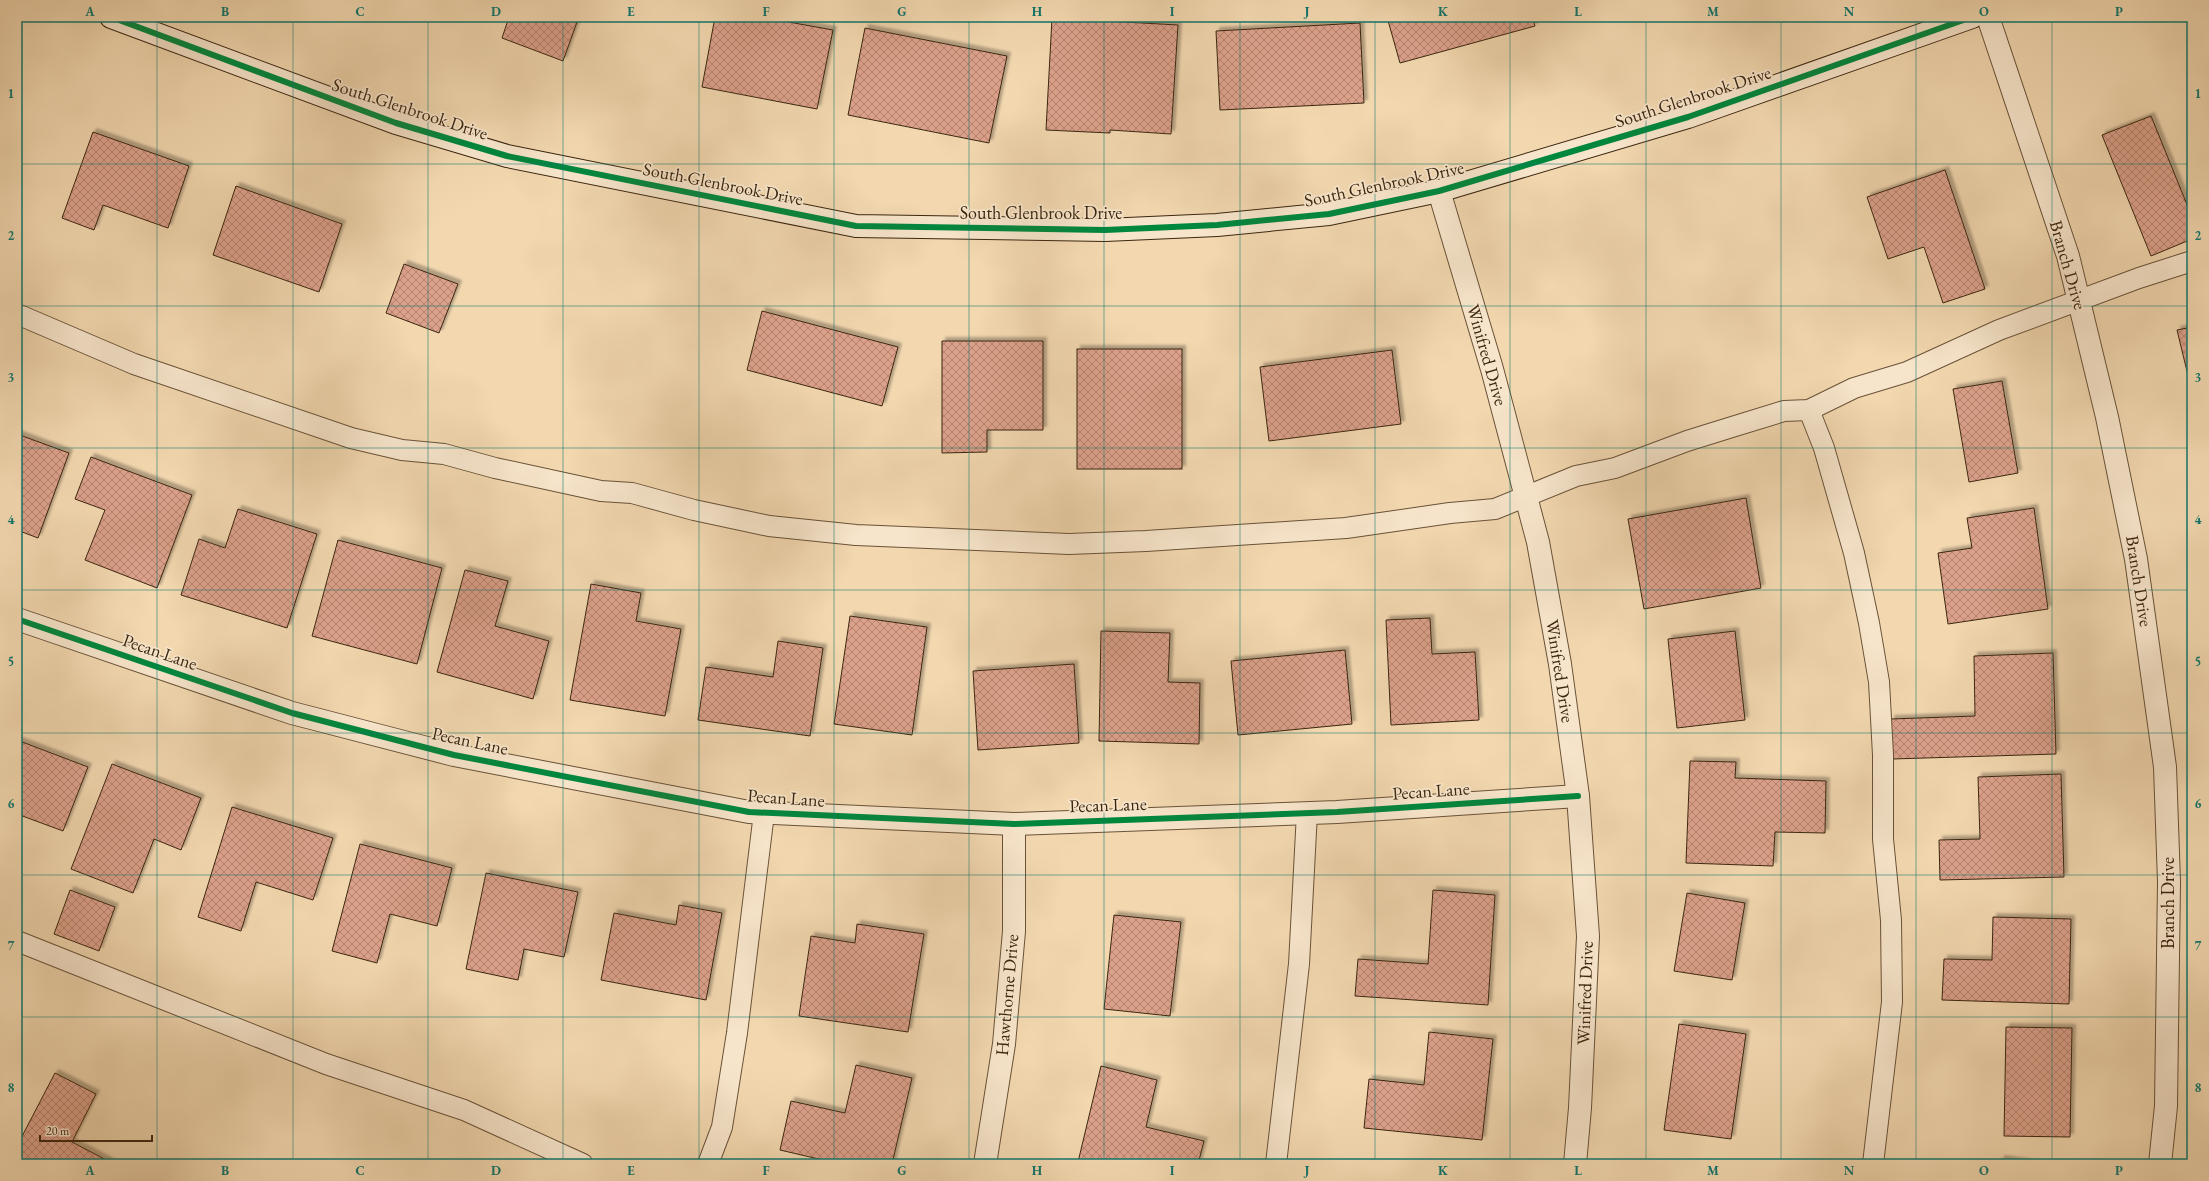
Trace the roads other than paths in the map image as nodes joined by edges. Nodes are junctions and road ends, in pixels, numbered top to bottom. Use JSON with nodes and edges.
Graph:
{"nodes":[{"id":1,"x":110,"y":17,"type":"edge"},
{"id":2,"x":1972,"y":17,"type":"edge"},
{"id":3,"x":1988,"y":17,"type":"edge"},
{"id":4,"x":1439,"y":191,"type":"junction"},
{"id":5,"x":2192,"y":261,"type":"edge"},
{"id":6,"x":2079,"y":300,"type":"junction"},
{"id":7,"x":17,"y":314,"type":"edge"},
{"id":8,"x":1809,"y":410,"type":"junction"},
{"id":9,"x":1526,"y":495,"type":"junction"},
{"id":10,"x":17,"y":619,"type":"edge"},
{"id":11,"x":1578,"y":796,"type":"junction"},
{"id":12,"x":764,"y":812,"type":"junction"},
{"id":13,"x":1307,"y":813,"type":"junction"},
{"id":14,"x":1014,"y":824,"type":"junction"},
{"id":15,"x":17,"y":941,"type":"edge"},
{"id":16,"x":583,"y":1164,"type":"edge"},
{"id":17,"x":708,"y":1164,"type":"edge"},
{"id":18,"x":984,"y":1164,"type":"edge"},
{"id":19,"x":1276,"y":1164,"type":"edge"},
{"id":20,"x":1575,"y":1164,"type":"edge"},
{"id":21,"x":1873,"y":1164,"type":"edge"},
{"id":22,"x":2160,"y":1164,"type":"edge"}],
"edges":[{"from":1,"to":4,"type":"street","name":"South Glenbrook Drive"},
{"from":2,"to":4,"type":"street","name":"South Glenbrook Drive"},
{"from":3,"to":6,"type":"street","name":"Branch Drive"},
{"from":4,"to":9,"type":"street","name":"Winifred Drive"},
{"from":5,"to":6,"type":"lane"},
{"from":6,"to":8,"type":"lane"},
{"from":6,"to":22,"type":"street","name":"Branch Drive"},
{"from":7,"to":9,"type":"lane"},
{"from":8,"to":9,"type":"lane"},
{"from":8,"to":21,"type":"lane"},
{"from":9,"to":11,"type":"street","name":"Winifred Drive"},
{"from":10,"to":12,"type":"street","name":"Pecan Lane"},
{"from":11,"to":13,"type":"street","name":"Pecan Lane"},
{"from":11,"to":20,"type":"street","name":"Winifred Drive"},
{"from":12,"to":14,"type":"street","name":"Pecan Lane"},
{"from":12,"to":17,"type":"lane"},
{"from":13,"to":14,"type":"street","name":"Pecan Lane"},
{"from":13,"to":19,"type":"lane"},
{"from":14,"to":18,"type":"street","name":"Hawthorne Drive"},
{"from":15,"to":16,"type":"lane"}]}
